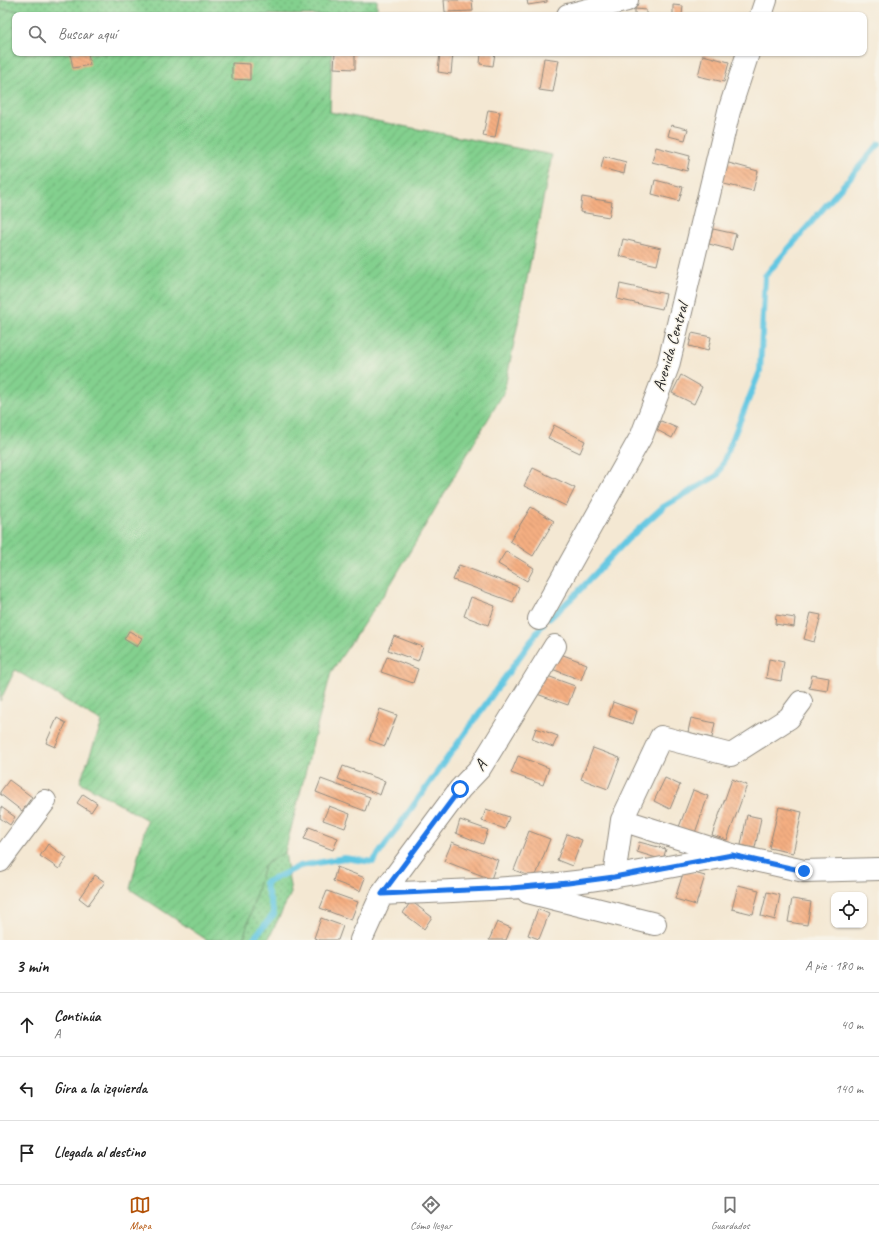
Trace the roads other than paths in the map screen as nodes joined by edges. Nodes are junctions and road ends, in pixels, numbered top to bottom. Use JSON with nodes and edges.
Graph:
{"nodes":[{"id":1,"x":627,"y":0,"type":"edge"},
{"id":2,"x":766,"y":0,"type":"edge"},
{"id":3,"x":580,"y":12,"type":"edge"},
{"id":4,"x":762,"y":12,"type":"edge"},
{"id":5,"x":747,"y":56,"type":"edge"},
{"id":6,"x":539,"y":619,"type":"dead end"},
{"id":7,"x":555,"y":646,"type":"dead end"},
{"id":8,"x":801,"y":702,"type":"dead end"},
{"id":9,"x":45,"y":801,"type":"dead end"},
{"id":10,"x":622,"y":820,"type":"junction"},
{"id":11,"x":732,"y":855,"type":"junction"},
{"id":12,"x":0,"y":861,"type":"edge"},
{"id":13,"x":879,"y":869,"type":"edge"},
{"id":14,"x":614,"y":877,"type":"junction"},
{"id":15,"x":511,"y":888,"type":"junction"},
{"id":16,"x":382,"y":894,"type":"junction"},
{"id":17,"x":655,"y":924,"type":"dead end"},
{"id":18,"x":361,"y":940,"type":"edge"}],
"edges":[{"from":1,"to":3,"type":"street"},
{"from":2,"to":4,"type":"street"},
{"from":5,"to":6,"type":"street","name":"Avenida Central"},
{"from":7,"to":16,"type":"street","name":"A"},
{"from":8,"to":10,"type":"street"},
{"from":9,"to":12,"type":"street"},
{"from":10,"to":11,"type":"street"},
{"from":10,"to":14,"type":"street"},
{"from":11,"to":13,"type":"street"},
{"from":11,"to":14,"type":"street"},
{"from":14,"to":15,"type":"street"},
{"from":15,"to":16,"type":"street"},
{"from":15,"to":17,"type":"street"},
{"from":16,"to":18,"type":"street","name":"A"}]}
